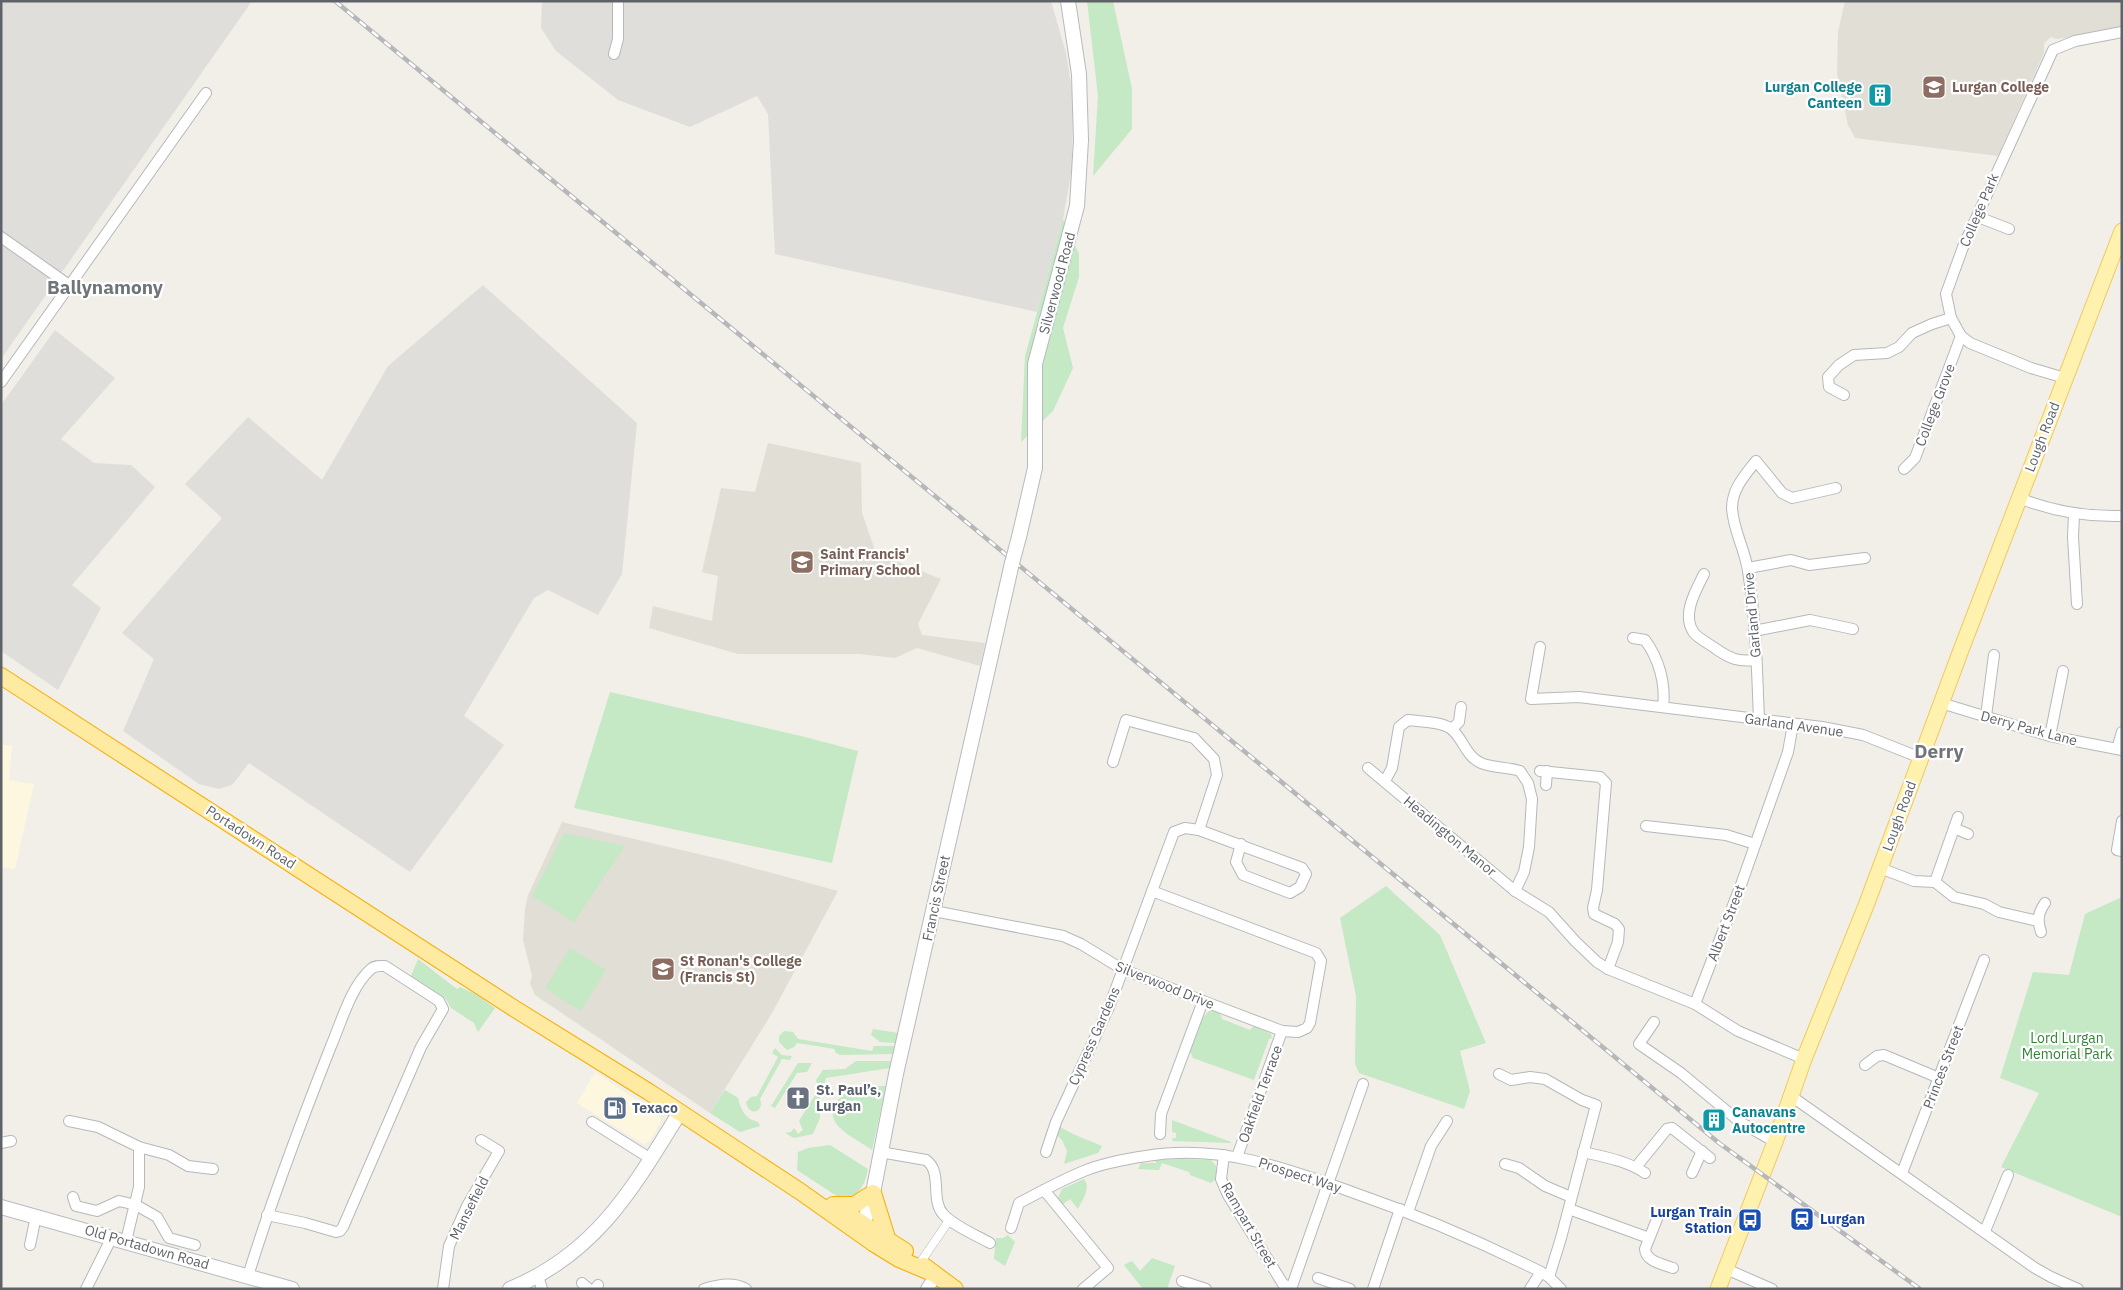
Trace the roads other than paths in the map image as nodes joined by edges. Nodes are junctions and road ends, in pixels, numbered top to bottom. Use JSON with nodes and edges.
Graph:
{"nodes":[{"id":1,"x":618,"y":1,"type":"edge"},
{"id":2,"x":1068,"y":1,"type":"edge"},
{"id":3,"x":2122,"y":32,"type":"edge"},
{"id":4,"x":614,"y":54,"type":"dead end"},
{"id":5,"x":206,"y":93,"type":"dead end"},
{"id":6,"x":1978,"y":217,"type":"junction"},
{"id":7,"x":2009,"y":229,"type":"dead end"},
{"id":8,"x":2122,"y":231,"type":"edge"},
{"id":9,"x":1,"y":237,"type":"edge"},
{"id":10,"x":69,"y":285,"type":"junction"},
{"id":11,"x":1952,"y":318,"type":"junction"},
{"id":12,"x":1961,"y":336,"type":"junction"},
{"id":13,"x":2065,"y":378,"type":"junction"},
{"id":14,"x":1,"y":382,"type":"edge"},
{"id":15,"x":1844,"y":395,"type":"dead end"},
{"id":16,"x":1904,"y":469,"type":"dead end"},
{"id":17,"x":1836,"y":488,"type":"dead end"},
{"id":18,"x":2019,"y":498,"type":"junction"},
{"id":19,"x":2074,"y":514,"type":"junction"},
{"id":20,"x":2122,"y":516,"type":"edge"},
{"id":21,"x":1865,"y":558,"type":"dead end"},
{"id":22,"x":1012,"y":563,"type":"joint"},
{"id":23,"x":1748,"y":568,"type":"junction"},
{"id":24,"x":1704,"y":574,"type":"dead end"},
{"id":25,"x":2077,"y":604,"type":"dead end"},
{"id":26,"x":1853,"y":629,"type":"dead end"},
{"id":27,"x":1754,"y":631,"type":"junction"},
{"id":28,"x":1633,"y":638,"type":"dead end"},
{"id":29,"x":1540,"y":647,"type":"dead end"},
{"id":30,"x":1994,"y":655,"type":"dead end"},
{"id":31,"x":1756,"y":660,"type":"junction"},
{"id":32,"x":2063,"y":671,"type":"dead end"},
{"id":33,"x":1,"y":676,"type":"edge"},
{"id":34,"x":1941,"y":703,"type":"junction"},
{"id":35,"x":1461,"y":707,"type":"dead end"},
{"id":36,"x":1663,"y":707,"type":"junction"},
{"id":37,"x":1986,"y":716,"type":"junction"},
{"id":38,"x":1759,"y":720,"type":"junction"},
{"id":39,"x":1793,"y":724,"type":"junction"},
{"id":40,"x":1452,"y":729,"type":"junction"},
{"id":41,"x":2122,"y":732,"type":"edge"},
{"id":42,"x":2050,"y":736,"type":"junction"},
{"id":43,"x":2120,"y":749,"type":"edge"},
{"id":44,"x":1921,"y":758,"type":"junction"},
{"id":45,"x":1113,"y":762,"type":"dead end"},
{"id":46,"x":1368,"y":768,"type":"dead end"},
{"id":47,"x":1385,"y":781,"type":"junction"},
{"id":48,"x":1546,"y":784,"type":"dead end"},
{"id":49,"x":1958,"y":817,"type":"dead end"},
{"id":50,"x":2122,"y":821,"type":"edge"},
{"id":51,"x":1646,"y":826,"type":"dead end"},
{"id":52,"x":1954,"y":828,"type":"junction"},
{"id":53,"x":1199,"y":830,"type":"junction"},
{"id":54,"x":1968,"y":834,"type":"dead end"},
{"id":55,"x":1241,"y":844,"type":"junction"},
{"id":56,"x":1755,"y":844,"type":"junction"},
{"id":57,"x":2122,"y":851,"type":"edge"},
{"id":58,"x":1880,"y":868,"type":"junction"},
{"id":59,"x":1935,"y":882,"type":"junction"},
{"id":60,"x":1152,"y":891,"type":"junction"},
{"id":61,"x":1515,"y":891,"type":"junction"},
{"id":62,"x":2045,"y":903,"type":"dead end"},
{"id":63,"x":934,"y":911,"type":"junction"},
{"id":64,"x":2038,"y":921,"type":"junction"},
{"id":65,"x":2041,"y":932,"type":"dead end"},
{"id":66,"x":1984,"y":960,"type":"dead end"},
{"id":67,"x":1122,"y":969,"type":"junction"},
{"id":68,"x":1608,"y":969,"type":"junction"},
{"id":69,"x":1203,"y":1002,"type":"junction"},
{"id":70,"x":1695,"y":1004,"type":"junction"},
{"id":71,"x":1654,"y":1022,"type":"dead end"},
{"id":72,"x":1282,"y":1031,"type":"junction"},
{"id":73,"x":1804,"y":1059,"type":"junction"},
{"id":74,"x":1865,"y":1065,"type":"dead end"},
{"id":75,"x":1499,"y":1074,"type":"dead end"},
{"id":76,"x":1939,"y":1078,"type":"junction"},
{"id":77,"x":1363,"y":1084,"type":"dead end"},
{"id":78,"x":1791,"y":1096,"type":"junction"},
{"id":79,"x":680,"y":1112,"type":"junction"},
{"id":80,"x":68,"y":1121,"type":"dead end"},
{"id":81,"x":1447,"y":1121,"type":"dead end"},
{"id":82,"x":592,"y":1122,"type":"dead end"},
{"id":83,"x":1160,"y":1134,"type":"dead end"},
{"id":84,"x":480,"y":1140,"type":"dead end"},
{"id":85,"x":1775,"y":1142,"type":"junction"},
{"id":86,"x":139,"y":1147,"type":"junction"},
{"id":87,"x":880,"y":1152,"type":"junction"},
{"id":88,"x":1046,"y":1152,"type":"dead end"},
{"id":89,"x":1584,"y":1152,"type":"junction"},
{"id":90,"x":1224,"y":1155,"type":"junction"},
{"id":91,"x":1237,"y":1157,"type":"junction"},
{"id":92,"x":651,"y":1159,"type":"junction"},
{"id":93,"x":207,"y":1164,"type":"dead end"},
{"id":94,"x":1505,"y":1164,"type":"dead end"},
{"id":95,"x":1692,"y":1173,"type":"dead end"},
{"id":96,"x":1902,"y":1173,"type":"junction"},
{"id":97,"x":2008,"y":1175,"type":"dead end"},
{"id":98,"x":1329,"y":1184,"type":"junction"},
{"id":99,"x":1044,"y":1190,"type":"junction"},
{"id":100,"x":801,"y":1192,"type":"junction"},
{"id":101,"x":873,"y":1193,"type":"junction"},
{"id":102,"x":1571,"y":1196,"type":"junction"},
{"id":103,"x":73,"y":1197,"type":"dead end"},
{"id":104,"x":136,"y":1204,"type":"junction"},
{"id":105,"x":831,"y":1205,"type":"junction"},
{"id":106,"x":1,"y":1207,"type":"edge"},
{"id":107,"x":1569,"y":1209,"type":"junction"},
{"id":108,"x":1404,"y":1210,"type":"junction"},
{"id":109,"x":267,"y":1215,"type":"junction"},
{"id":110,"x":36,"y":1216,"type":"junction"},
{"id":111,"x":1657,"y":1219,"type":"dead end"},
{"id":112,"x":950,"y":1220,"type":"junction"},
{"id":113,"x":861,"y":1228,"type":"junction"},
{"id":114,"x":1011,"y":1228,"type":"dead end"},
{"id":115,"x":1985,"y":1231,"type":"junction"},
{"id":116,"x":112,"y":1237,"type":"junction"},
{"id":117,"x":887,"y":1238,"type":"junction"},
{"id":118,"x":1649,"y":1238,"type":"junction"},
{"id":119,"x":989,"y":1240,"type":"dead end"},
{"id":120,"x":126,"y":1242,"type":"junction"},
{"id":121,"x":30,"y":1245,"type":"dead end"},
{"id":122,"x":195,"y":1245,"type":"dead end"},
{"id":123,"x":1673,"y":1268,"type":"dead end"},
{"id":124,"x":1726,"y":1269,"type":"junction"},
{"id":125,"x":1545,"y":1274,"type":"junction"},
{"id":126,"x":929,"y":1275,"type":"edge"},
{"id":127,"x":248,"y":1276,"type":"junction"},
{"id":128,"x":1318,"y":1278,"type":"dead end"},
{"id":129,"x":1182,"y":1280,"type":"dead end"},
{"id":130,"x":540,"y":1282,"type":"edge"},
{"id":131,"x":86,"y":1289,"type":"edge"},
{"id":132,"x":292,"y":1289,"type":"edge"},
{"id":133,"x":443,"y":1289,"type":"edge"},
{"id":134,"x":510,"y":1289,"type":"edge"},
{"id":135,"x":704,"y":1289,"type":"edge"},
{"id":136,"x":746,"y":1289,"type":"edge"},
{"id":137,"x":955,"y":1289,"type":"edge"},
{"id":138,"x":1082,"y":1289,"type":"edge"},
{"id":139,"x":1206,"y":1289,"type":"edge"},
{"id":140,"x":1291,"y":1289,"type":"edge"},
{"id":141,"x":1350,"y":1289,"type":"edge"},
{"id":142,"x":1374,"y":1289,"type":"edge"},
{"id":143,"x":1530,"y":1289,"type":"edge"},
{"id":144,"x":1561,"y":1289,"type":"edge"},
{"id":145,"x":1718,"y":1289,"type":"edge"},
{"id":146,"x":1772,"y":1289,"type":"edge"},
{"id":147,"x":2078,"y":1289,"type":"edge"}],
"edges":[{"from":1,"to":4,"type":"street"},
{"from":2,"to":22,"type":"main road","name":"Silverwood Road","bridge":true},
{"from":3,"to":6,"type":"street","name":"College Park"},
{"from":5,"to":10,"type":"street"},
{"from":6,"to":7,"type":"street"},
{"from":6,"to":11,"type":"street","name":"College Park"},
{"from":8,"to":13,"type":"main road","name":"Lough Road"},
{"from":9,"to":10,"type":"street"},
{"from":10,"to":14,"type":"street"},
{"from":11,"to":12,"type":"street","name":"College Park"},
{"from":11,"to":15,"type":"street"},
{"from":12,"to":13,"type":"street"},
{"from":12,"to":16,"type":"street","name":"College Grove"},
{"from":13,"to":18,"type":"main road","name":"Lough Road"},
{"from":17,"to":23,"type":"street","name":"Garland Drive"},
{"from":18,"to":19,"type":"street"},
{"from":18,"to":34,"type":"main road","name":"Lough Road"},
{"from":19,"to":20,"type":"street"},
{"from":19,"to":25,"type":"street"},
{"from":21,"to":23,"type":"street"},
{"from":22,"to":63,"type":"main road","name":"Francis Street"},
{"from":23,"to":27,"type":"street","name":"Garland Drive"},
{"from":24,"to":31,"type":"street"},
{"from":26,"to":27,"type":"street"},
{"from":27,"to":31,"type":"street","name":"Garland Drive"},
{"from":28,"to":36,"type":"street"},
{"from":29,"to":36,"type":"street","name":"Garland Avenue"},
{"from":30,"to":37,"type":"street"},
{"from":31,"to":38,"type":"street","name":"Garland Drive"},
{"from":32,"to":42,"type":"street"},
{"from":33,"to":79,"type":"highway","name":"Portadown Road"},
{"from":34,"to":37,"type":"street","name":"Derry Park Lane"},
{"from":34,"to":44,"type":"main road","name":"Lough Road"},
{"from":35,"to":40,"type":"street"},
{"from":36,"to":38,"type":"street","name":"Garland Avenue"},
{"from":37,"to":42,"type":"street","name":"Derry Park Lane"},
{"from":38,"to":39,"type":"street","name":"Garland Avenue"},
{"from":39,"to":44,"type":"street","name":"Garland Avenue"},
{"from":39,"to":56,"type":"street","name":"Albert Street"},
{"from":40,"to":47,"type":"street"},
{"from":40,"to":61,"type":"street"},
{"from":41,"to":43,"type":"street","name":"Derry Park Lane"},
{"from":42,"to":43,"type":"street","name":"Derry Park Lane"},
{"from":44,"to":58,"type":"main road","name":"Lough Road"},
{"from":45,"to":53,"type":"street"},
{"from":46,"to":47,"type":"street","name":"Headington Manor"},
{"from":47,"to":61,"type":"street","name":"Headington Manor"},
{"from":48,"to":68,"type":"street"},
{"from":49,"to":52,"type":"street"},
{"from":50,"to":57,"type":"street"},
{"from":51,"to":56,"type":"street"},
{"from":52,"to":54,"type":"street"},
{"from":52,"to":59,"type":"street"},
{"from":53,"to":55,"type":"street"},
{"from":53,"to":60,"type":"street","name":"Cypress Gardens"},
{"from":55,"to":55,"type":"street"},
{"from":56,"to":70,"type":"street","name":"Albert Street"},
{"from":58,"to":59,"type":"street"},
{"from":58,"to":73,"type":"main road","name":"Lough Road"},
{"from":59,"to":64,"type":"street"},
{"from":60,"to":67,"type":"street","name":"Cypress Gardens"},
{"from":60,"to":72,"type":"street"},
{"from":61,"to":68,"type":"street","name":"Headington Manor"},
{"from":62,"to":64,"type":"street"},
{"from":63,"to":67,"type":"street","name":"Silverwood Drive"},
{"from":63,"to":87,"type":"main road","name":"Francis Street"},
{"from":64,"to":65,"type":"street"},
{"from":66,"to":76,"type":"street","name":"Princes Street"},
{"from":67,"to":69,"type":"street","name":"Silverwood Drive"},
{"from":67,"to":88,"type":"street","name":"Cypress Gardens"},
{"from":68,"to":70,"type":"street","name":"Headington Manor"},
{"from":69,"to":72,"type":"street","name":"Silverwood Drive"},
{"from":69,"to":83,"type":"street"},
{"from":70,"to":73,"type":"street"},
{"from":71,"to":85,"type":"street"},
{"from":72,"to":91,"type":"street","name":"Oakfield Terrace"},
{"from":73,"to":78,"type":"main road","name":"Lough Road"},
{"from":74,"to":76,"type":"street"},
{"from":75,"to":89,"type":"street"},
{"from":76,"to":96,"type":"street","name":"Princes Street"},
{"from":77,"to":98,"type":"street"},
{"from":78,"to":85,"type":"main road","name":"Lough Road"},
{"from":78,"to":96,"type":"street"},
{"from":79,"to":92,"type":"main road"},
{"from":79,"to":100,"type":"highway","name":"Portadown Road"},
{"from":80,"to":86,"type":"street"},
{"from":81,"to":108,"type":"street"},
{"from":82,"to":92,"type":"street"},
{"from":84,"to":133,"type":"street","name":"Mansefield"},
{"from":85,"to":124,"type":"main road","name":"Lough Road"},
{"from":86,"to":93,"type":"street"},
{"from":86,"to":104,"type":"street"},
{"from":87,"to":101,"type":"main road","name":"Francis Street"},
{"from":87,"to":112,"type":"street"},
{"from":89,"to":95,"type":"street"},
{"from":89,"to":102,"type":"street"},
{"from":90,"to":91,"type":"street","name":"Prospect Way"},
{"from":90,"to":99,"type":"street","name":"Prospect Way"},
{"from":90,"to":140,"type":"street","name":"Rampart Street"},
{"from":91,"to":98,"type":"street","name":"Prospect Way"},
{"from":92,"to":130,"type":"main road"},
{"from":94,"to":102,"type":"street"},
{"from":96,"to":115,"type":"street"},
{"from":97,"to":115,"type":"street"},
{"from":98,"to":108,"type":"street","name":"Prospect Way"},
{"from":98,"to":140,"type":"street"},
{"from":99,"to":114,"type":"street","name":"Prospect Way"},
{"from":99,"to":138,"type":"street"},
{"from":100,"to":105,"type":"highway"},
{"from":100,"to":113,"type":"highway"},
{"from":101,"to":105,"type":"highway"},
{"from":101,"to":113,"type":"main road","name":"Francis Street"},
{"from":101,"to":117,"type":"highway"},
{"from":102,"to":107,"type":"street"},
{"from":103,"to":104,"type":"street"},
{"from":104,"to":120,"type":"street"},
{"from":104,"to":122,"type":"street"},
{"from":105,"to":113,"type":"highway"},
{"from":106,"to":110,"type":"main road","name":"Old Portadown Road"},
{"from":107,"to":118,"type":"street"},
{"from":107,"to":125,"type":"street"},
{"from":108,"to":125,"type":"street","name":"Prospect Way"},
{"from":108,"to":142,"type":"street"},
{"from":109,"to":109,"type":"street"},
{"from":109,"to":127,"type":"street"},
{"from":110,"to":116,"type":"main road","name":"Old Portadown Road"},
{"from":110,"to":121,"type":"street"},
{"from":111,"to":118,"type":"street"},
{"from":112,"to":119,"type":"street"},
{"from":112,"to":126,"type":"street"},
{"from":113,"to":117,"type":"highway"},
{"from":113,"to":126,"type":"highway"},
{"from":115,"to":147,"type":"street"},
{"from":116,"to":120,"type":"main road","name":"Old Portadown Road"},
{"from":116,"to":131,"type":"street"},
{"from":117,"to":126,"type":"highway"},
{"from":118,"to":123,"type":"street"},
{"from":120,"to":127,"type":"main road","name":"Old Portadown Road"},
{"from":124,"to":145,"type":"main road","name":"Lough Road"},
{"from":124,"to":146,"type":"street"},
{"from":125,"to":143,"type":"street"},
{"from":125,"to":144,"type":"street"},
{"from":126,"to":137,"type":"highway"},
{"from":127,"to":132,"type":"main road","name":"Old Portadown Road"},
{"from":128,"to":141,"type":"street"},
{"from":129,"to":139,"type":"street"},
{"from":130,"to":134,"type":"main road"},
{"from":135,"to":136,"type":"street"}]}
